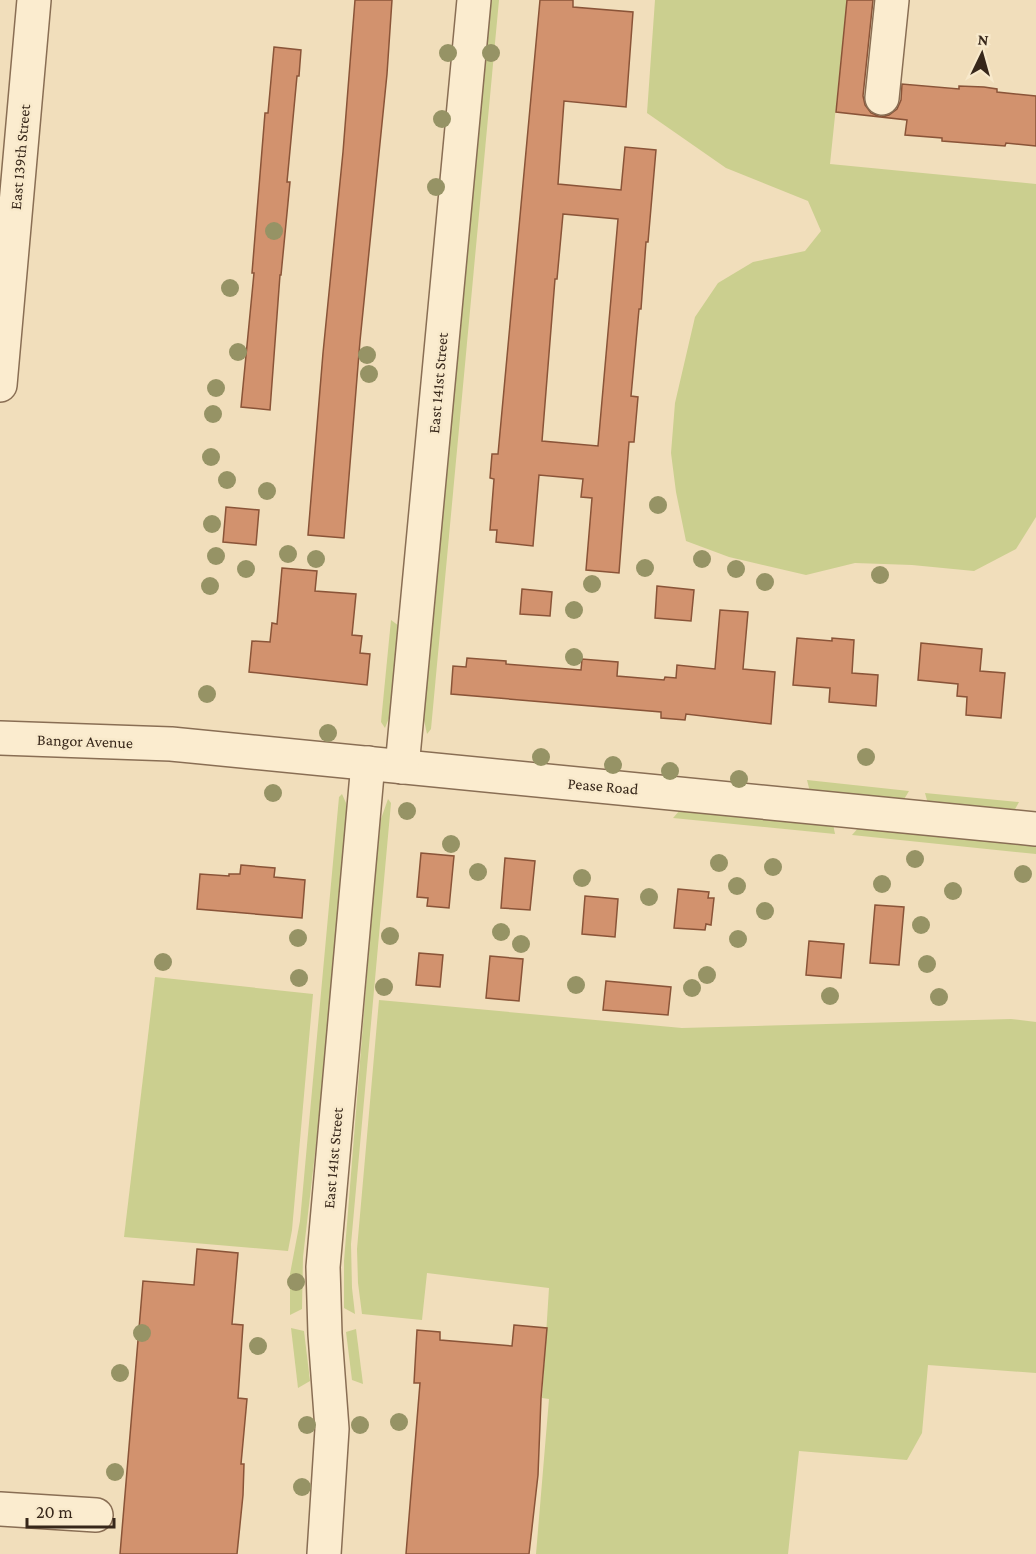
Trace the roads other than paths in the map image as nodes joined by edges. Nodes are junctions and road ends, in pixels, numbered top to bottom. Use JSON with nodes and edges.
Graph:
{"nodes":[{"id":1,"x":34,"y":0,"type":"edge"},
{"id":2,"x":474,"y":0,"type":"edge"},
{"id":3,"x":892,"y":0,"type":"edge"},
{"id":4,"x":882,"y":98,"type":"dead end"},
{"id":5,"x":3,"y":315,"type":"edge"},
{"id":6,"x":0,"y":385,"type":"edge"},
{"id":7,"x":0,"y":738,"type":"edge"},
{"id":8,"x":171,"y":744,"type":"joint"},
{"id":9,"x":368,"y":763,"type":"junction"},
{"id":10,"x":402,"y":767,"type":"junction"},
{"id":11,"x":1036,"y":829,"type":"edge"},
{"id":12,"x":0,"y":1509,"type":"edge"},
{"id":13,"x":96,"y":1515,"type":"dead end"},
{"id":14,"x":324,"y":1554,"type":"edge"}],
"edges":[{"from":1,"to":5,"type":"street","name":"East 139th Street"},
{"from":2,"to":10,"type":"street","name":"East 141st Street"},
{"from":3,"to":4,"type":"street"},
{"from":5,"to":6,"type":"street","name":"East 139th Street"},
{"from":7,"to":8,"type":"street","name":"Bangor Avenue"},
{"from":8,"to":9,"type":"street","name":"Pease Road"},
{"from":9,"to":10,"type":"street","name":"Pease Road"},
{"from":9,"to":14,"type":"street","name":"East 141st Street"},
{"from":10,"to":11,"type":"street","name":"Pease Road"},
{"from":12,"to":13,"type":"street"}]}
